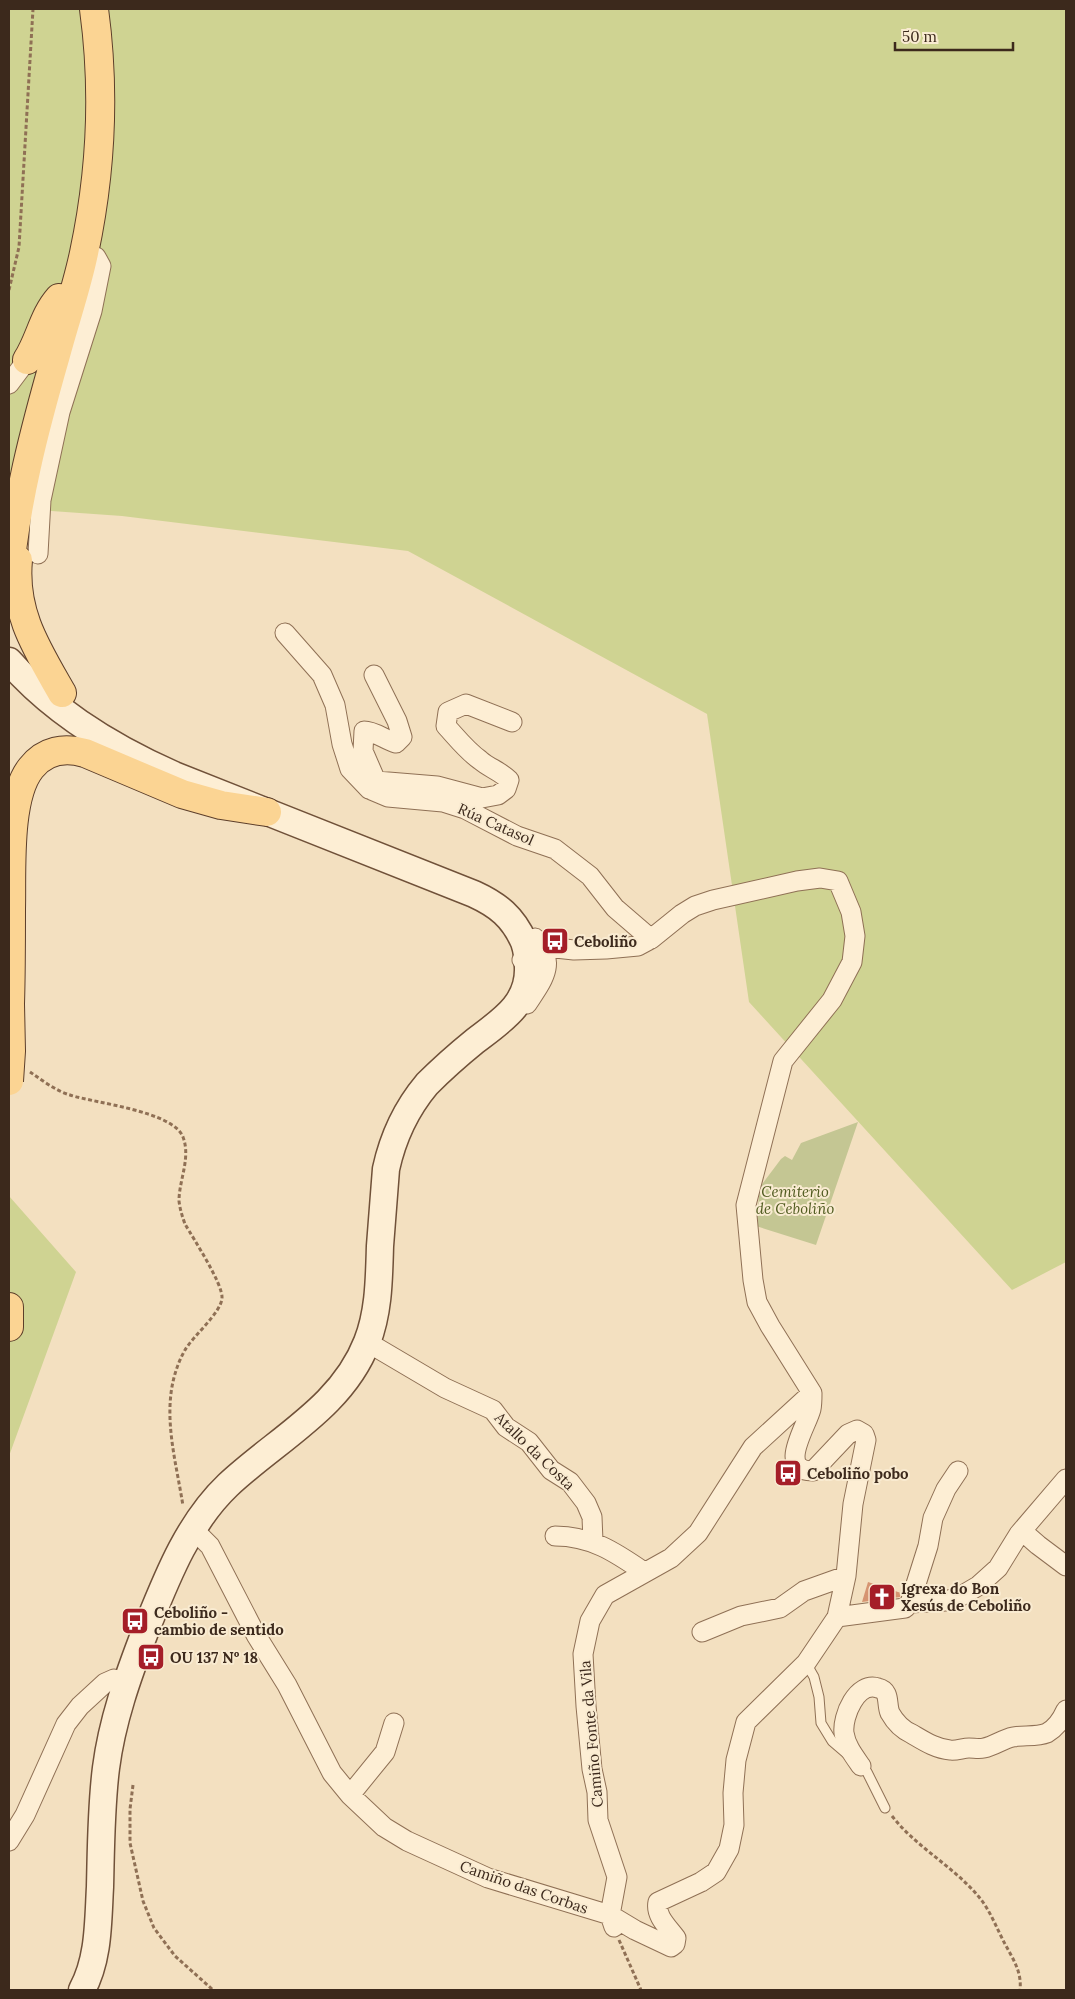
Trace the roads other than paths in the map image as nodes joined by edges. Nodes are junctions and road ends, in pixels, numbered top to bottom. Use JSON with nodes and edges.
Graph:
{"nodes":[{"id":1,"x":82,"y":9,"type":"edge"},
{"id":2,"x":94,"y":9,"type":"edge"},
{"id":3,"x":74,"y":304,"type":"junction"},
{"id":4,"x":27,"y":360,"type":"joint"},
{"id":5,"x":9,"y":384,"type":"edge"},
{"id":6,"x":27,"y":431,"type":"junction"},
{"id":7,"x":9,"y":470,"type":"edge"},
{"id":8,"x":9,"y":520,"type":"edge"},
{"id":9,"x":38,"y":554,"type":"dead end"},
{"id":10,"x":9,"y":580,"type":"edge"},
{"id":11,"x":285,"y":632,"type":"dead end"},
{"id":12,"x":9,"y":655,"type":"edge"},
{"id":13,"x":9,"y":661,"type":"edge"},
{"id":14,"x":374,"y":675,"type":"dead end"},
{"id":15,"x":62,"y":693,"type":"junction"},
{"id":16,"x":512,"y":722,"type":"dead end"},
{"id":17,"x":100,"y":737,"type":"junction"},
{"id":18,"x":373,"y":785,"type":"junction"},
{"id":19,"x":267,"y":812,"type":"junction"},
{"id":20,"x":506,"y":922,"type":"junction"},
{"id":21,"x":652,"y":939,"type":"junction"},
{"id":22,"x":606,"y":949,"type":"junction"},
{"id":23,"x":529,"y":968,"type":"junction"},
{"id":24,"x":474,"y":1042,"type":"junction"},
{"id":25,"x":16,"y":1075,"type":"edge"},
{"id":26,"x":9,"y":1307,"type":"edge"},
{"id":27,"x":9,"y":1315,"type":"edge"},
{"id":28,"x":9,"y":1327,"type":"edge"},
{"id":29,"x":367,"y":1342,"type":"junction"},
{"id":30,"x":812,"y":1393,"type":"junction"},
{"id":31,"x":958,"y":1471,"type":"dead end"},
{"id":32,"x":1066,"y":1479,"type":"edge"},
{"id":33,"x":193,"y":1529,"type":"junction"},
{"id":34,"x":1022,"y":1531,"type":"junction"},
{"id":35,"x":555,"y":1536,"type":"dead end"},
{"id":36,"x":593,"y":1541,"type":"junction"},
{"id":37,"x":1066,"y":1566,"type":"edge"},
{"id":38,"x":644,"y":1572,"type":"junction"},
{"id":39,"x":845,"y":1584,"type":"junction"},
{"id":40,"x":910,"y":1603,"type":"junction"},
{"id":41,"x":837,"y":1617,"type":"junction"},
{"id":42,"x":702,"y":1632,"type":"dead end"},
{"id":43,"x":806,"y":1663,"type":"junction"},
{"id":44,"x":126,"y":1683,"type":"junction"},
{"id":45,"x":1066,"y":1710,"type":"edge"},
{"id":46,"x":394,"y":1722,"type":"dead end"},
{"id":47,"x":861,"y":1766,"type":"junction"},
{"id":48,"x":350,"y":1795,"type":"junction"},
{"id":49,"x":885,"y":1808,"type":"road end"},
{"id":50,"x":9,"y":1842,"type":"edge"},
{"id":51,"x":612,"y":1922,"type":"junction"},
{"id":52,"x":82,"y":1990,"type":"edge"}],
"edges":[{"from":1,"to":3,"type":"main road"},
{"from":2,"to":3,"type":"main road"},
{"from":3,"to":4,"type":"main road"},
{"from":3,"to":6,"type":"main road"},
{"from":3,"to":9,"type":"street"},
{"from":4,"to":5,"type":"street"},
{"from":6,"to":7,"type":"main road"},
{"from":6,"to":8,"type":"main road"},
{"from":6,"to":10,"type":"main road"},
{"from":6,"to":15,"type":"main road"},
{"from":11,"to":18,"type":"street","name":"Rúa Catasol"},
{"from":12,"to":15,"type":"main road"},
{"from":13,"to":17,"type":"main road"},
{"from":14,"to":18,"type":"street"},
{"from":15,"to":17,"type":"main road"},
{"from":16,"to":18,"type":"street"},
{"from":17,"to":19,"type":"main road"},
{"from":18,"to":21,"type":"street","name":"Rúa Catasol"},
{"from":19,"to":20,"type":"main road"},
{"from":19,"to":25,"type":"main road","bridge":true},
{"from":20,"to":23,"type":"main road"},
{"from":20,"to":23,"type":"main road"},
{"from":21,"to":22,"type":"street"},
{"from":21,"to":30,"type":"street"},
{"from":22,"to":23,"type":"street"},
{"from":22,"to":23,"type":"street"},
{"from":23,"to":24,"type":"main road"},
{"from":23,"to":24,"type":"main road"},
{"from":24,"to":29,"type":"main road"},
{"from":26,"to":27,"type":"main road"},
{"from":27,"to":28,"type":"main road"},
{"from":29,"to":33,"type":"main road"},
{"from":29,"to":36,"type":"street","name":"Atallo da Costa"},
{"from":30,"to":38,"type":"street","name":"Camiño Fonte da Vila"},
{"from":30,"to":39,"type":"street"},
{"from":31,"to":40,"type":"street"},
{"from":32,"to":34,"type":"street"},
{"from":33,"to":44,"type":"main road"},
{"from":33,"to":48,"type":"street","name":"Camiño das Corbas"},
{"from":34,"to":37,"type":"street"},
{"from":34,"to":40,"type":"street"},
{"from":35,"to":36,"type":"street"},
{"from":36,"to":38,"type":"street"},
{"from":38,"to":51,"type":"street","name":"Camiño Fonte da Vila"},
{"from":39,"to":41,"type":"street"},
{"from":39,"to":42,"type":"street"},
{"from":40,"to":41,"type":"street"},
{"from":41,"to":43,"type":"street"},
{"from":43,"to":47,"type":"lane"},
{"from":43,"to":51,"type":"street","name":"Camiño das Corbas"},
{"from":44,"to":50,"type":"street"},
{"from":44,"to":52,"type":"main road"},
{"from":45,"to":47,"type":"street"},
{"from":46,"to":48,"type":"street"},
{"from":47,"to":49,"type":"lane"},
{"from":48,"to":51,"type":"street","name":"Camiño das Corbas"}]}
